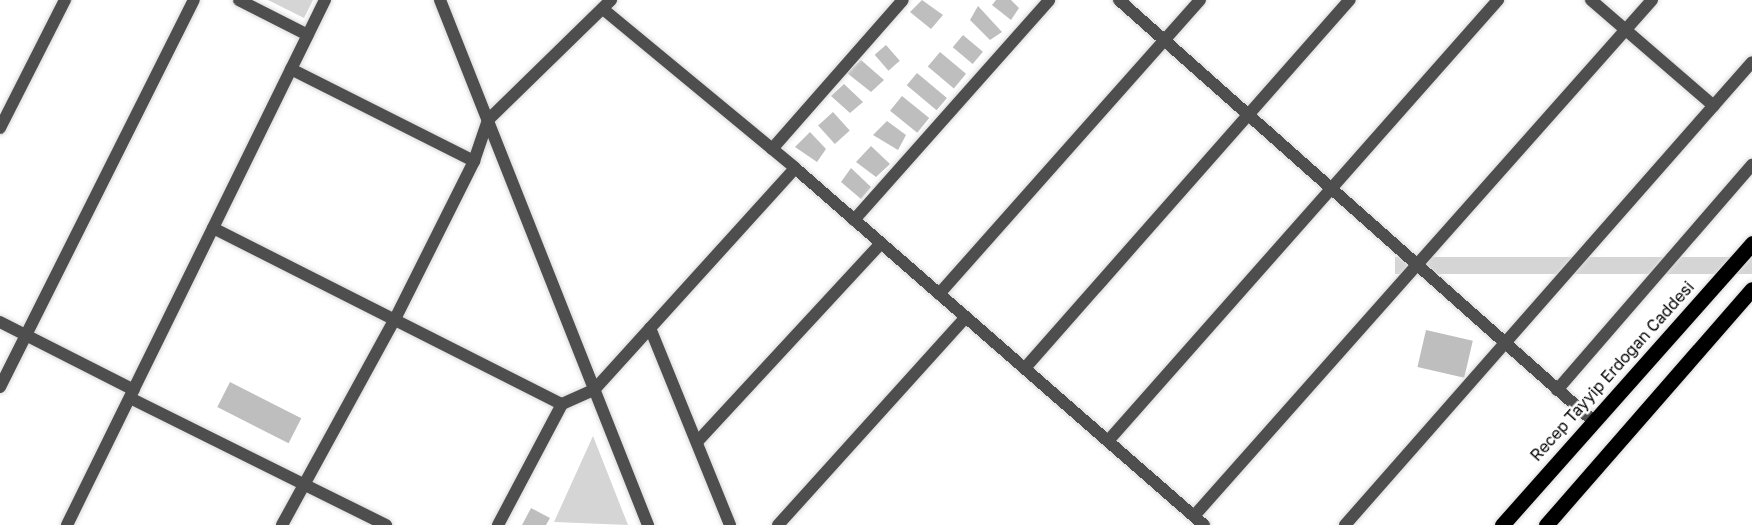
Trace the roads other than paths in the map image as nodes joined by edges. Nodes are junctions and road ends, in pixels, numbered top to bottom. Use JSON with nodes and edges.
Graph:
{"nodes":[{"id":1,"x":65,"y":0,"type":"edge"},
{"id":2,"x":194,"y":0,"type":"edge"},
{"id":3,"x":239,"y":0,"type":"edge"},
{"id":4,"x":325,"y":0,"type":"edge"},
{"id":5,"x":441,"y":0,"type":"edge"},
{"id":6,"x":903,"y":0,"type":"edge"},
{"id":7,"x":1049,"y":0,"type":"edge"},
{"id":8,"x":1119,"y":0,"type":"edge"},
{"id":9,"x":1200,"y":0,"type":"edge"},
{"id":10,"x":1350,"y":0,"type":"edge"},
{"id":11,"x":1498,"y":0,"type":"edge"},
{"id":12,"x":1591,"y":0,"type":"edge"},
{"id":13,"x":1652,"y":0,"type":"edge"},
{"id":14,"x":607,"y":4,"type":"edge"},
{"id":15,"x":1626,"y":30,"type":"junction"},
{"id":16,"x":308,"y":35,"type":"junction"},
{"id":17,"x":1164,"y":41,"type":"junction"},
{"id":18,"x":1752,"y":62,"type":"edge"},
{"id":19,"x":291,"y":69,"type":"junction"},
{"id":20,"x":1714,"y":106,"type":"junction"},
{"id":21,"x":1248,"y":115,"type":"junction"},
{"id":22,"x":488,"y":120,"type":"junction"},
{"id":23,"x":0,"y":128,"type":"edge"},
{"id":24,"x":772,"y":149,"type":"junction"},
{"id":25,"x":474,"y":161,"type":"junction"},
{"id":26,"x":1752,"y":165,"type":"edge"},
{"id":27,"x":795,"y":168,"type":"junction"},
{"id":28,"x":1330,"y":189,"type":"junction"},
{"id":29,"x":854,"y":220,"type":"junction"},
{"id":30,"x":213,"y":228,"type":"junction"},
{"id":31,"x":881,"y":243,"type":"junction"},
{"id":32,"x":1752,"y":243,"type":"edge"},
{"id":33,"x":1416,"y":266,"type":"junction"},
{"id":34,"x":1752,"y":289,"type":"edge"},
{"id":35,"x":939,"y":294,"type":"junction"},
{"id":36,"x":966,"y":317,"type":"junction"},
{"id":37,"x":395,"y":319,"type":"junction"},
{"id":38,"x":0,"y":322,"type":"edge"},
{"id":39,"x":650,"y":328,"type":"junction"},
{"id":40,"x":26,"y":335,"type":"junction"},
{"id":41,"x":1503,"y":345,"type":"junction"},
{"id":42,"x":1025,"y":368,"type":"junction"},
{"id":43,"x":0,"y":387,"type":"edge"},
{"id":44,"x":594,"y":390,"type":"junction"},
{"id":45,"x":1557,"y":390,"type":"junction"},
{"id":46,"x":132,"y":394,"type":"junction"},
{"id":47,"x":562,"y":405,"type":"junction"},
{"id":48,"x":1591,"y":419,"type":"junction"},
{"id":49,"x":1108,"y":441,"type":"junction"},
{"id":50,"x":697,"y":442,"type":"junction"},
{"id":51,"x":303,"y":483,"type":"junction"},
{"id":52,"x":1194,"y":516,"type":"junction"},
{"id":53,"x":67,"y":525,"type":"edge"},
{"id":54,"x":282,"y":525,"type":"edge"},
{"id":55,"x":386,"y":525,"type":"edge"},
{"id":56,"x":498,"y":525,"type":"edge"},
{"id":57,"x":648,"y":525,"type":"edge"},
{"id":58,"x":730,"y":525,"type":"edge"},
{"id":59,"x":778,"y":525,"type":"edge"},
{"id":60,"x":1204,"y":525,"type":"edge"},
{"id":61,"x":1345,"y":525,"type":"edge"},
{"id":62,"x":1502,"y":525,"type":"edge"},
{"id":63,"x":1546,"y":525,"type":"edge"}],
"edges":[{"from":1,"to":23,"type":"street"},
{"from":2,"to":40,"type":"street"},
{"from":3,"to":16,"type":"street"},
{"from":4,"to":16,"type":"street"},
{"from":5,"to":22,"type":"street"},
{"from":6,"to":24,"type":"street"},
{"from":7,"to":29,"type":"street"},
{"from":8,"to":17,"type":"street"},
{"from":9,"to":17,"type":"street"},
{"from":10,"to":21,"type":"street"},
{"from":11,"to":28,"type":"street"},
{"from":12,"to":15,"type":"street"},
{"from":13,"to":15,"type":"street"},
{"from":14,"to":22,"type":"street"},
{"from":14,"to":24,"type":"street"},
{"from":15,"to":20,"type":"street"},
{"from":15,"to":33,"type":"street"},
{"from":16,"to":19,"type":"street"},
{"from":17,"to":21,"type":"street"},
{"from":17,"to":35,"type":"street"},
{"from":18,"to":20,"type":"street"},
{"from":19,"to":25,"type":"street"},
{"from":19,"to":30,"type":"street"},
{"from":20,"to":41,"type":"street"},
{"from":21,"to":28,"type":"street"},
{"from":21,"to":42,"type":"street"},
{"from":22,"to":25,"type":"street"},
{"from":22,"to":44,"type":"street"},
{"from":24,"to":27,"type":"street"},
{"from":25,"to":37,"type":"street"},
{"from":26,"to":45,"type":"street"},
{"from":27,"to":29,"type":"street"},
{"from":27,"to":39,"type":"street"},
{"from":28,"to":33,"type":"street"},
{"from":28,"to":49,"type":"street"},
{"from":29,"to":31,"type":"street"},
{"from":30,"to":37,"type":"street"},
{"from":30,"to":46,"type":"street"},
{"from":31,"to":35,"type":"street"},
{"from":31,"to":50,"type":"street"},
{"from":32,"to":48,"type":"main road","name":"Recep Tayyip Erdoğan Caddesi"},
{"from":33,"to":41,"type":"street"},
{"from":33,"to":52,"type":"street"},
{"from":34,"to":63,"type":"main road"},
{"from":35,"to":36,"type":"street"},
{"from":36,"to":42,"type":"street"},
{"from":36,"to":59,"type":"street"},
{"from":37,"to":47,"type":"street"},
{"from":37,"to":51,"type":"street"},
{"from":38,"to":40,"type":"street"},
{"from":39,"to":44,"type":"street"},
{"from":39,"to":50,"type":"street"},
{"from":40,"to":43,"type":"street"},
{"from":40,"to":46,"type":"street"},
{"from":41,"to":45,"type":"street"},
{"from":41,"to":61,"type":"street"},
{"from":42,"to":49,"type":"street"},
{"from":44,"to":47,"type":"street"},
{"from":44,"to":57,"type":"street"},
{"from":45,"to":48,"type":"street"},
{"from":46,"to":51,"type":"street"},
{"from":46,"to":53,"type":"street"},
{"from":47,"to":56,"type":"street"},
{"from":48,"to":62,"type":"main road","name":"Recep Tayyip Erdoğan Caddesi"},
{"from":49,"to":52,"type":"street"},
{"from":50,"to":58,"type":"street"},
{"from":51,"to":54,"type":"street"},
{"from":51,"to":55,"type":"street"},
{"from":52,"to":60,"type":"street"}]}
